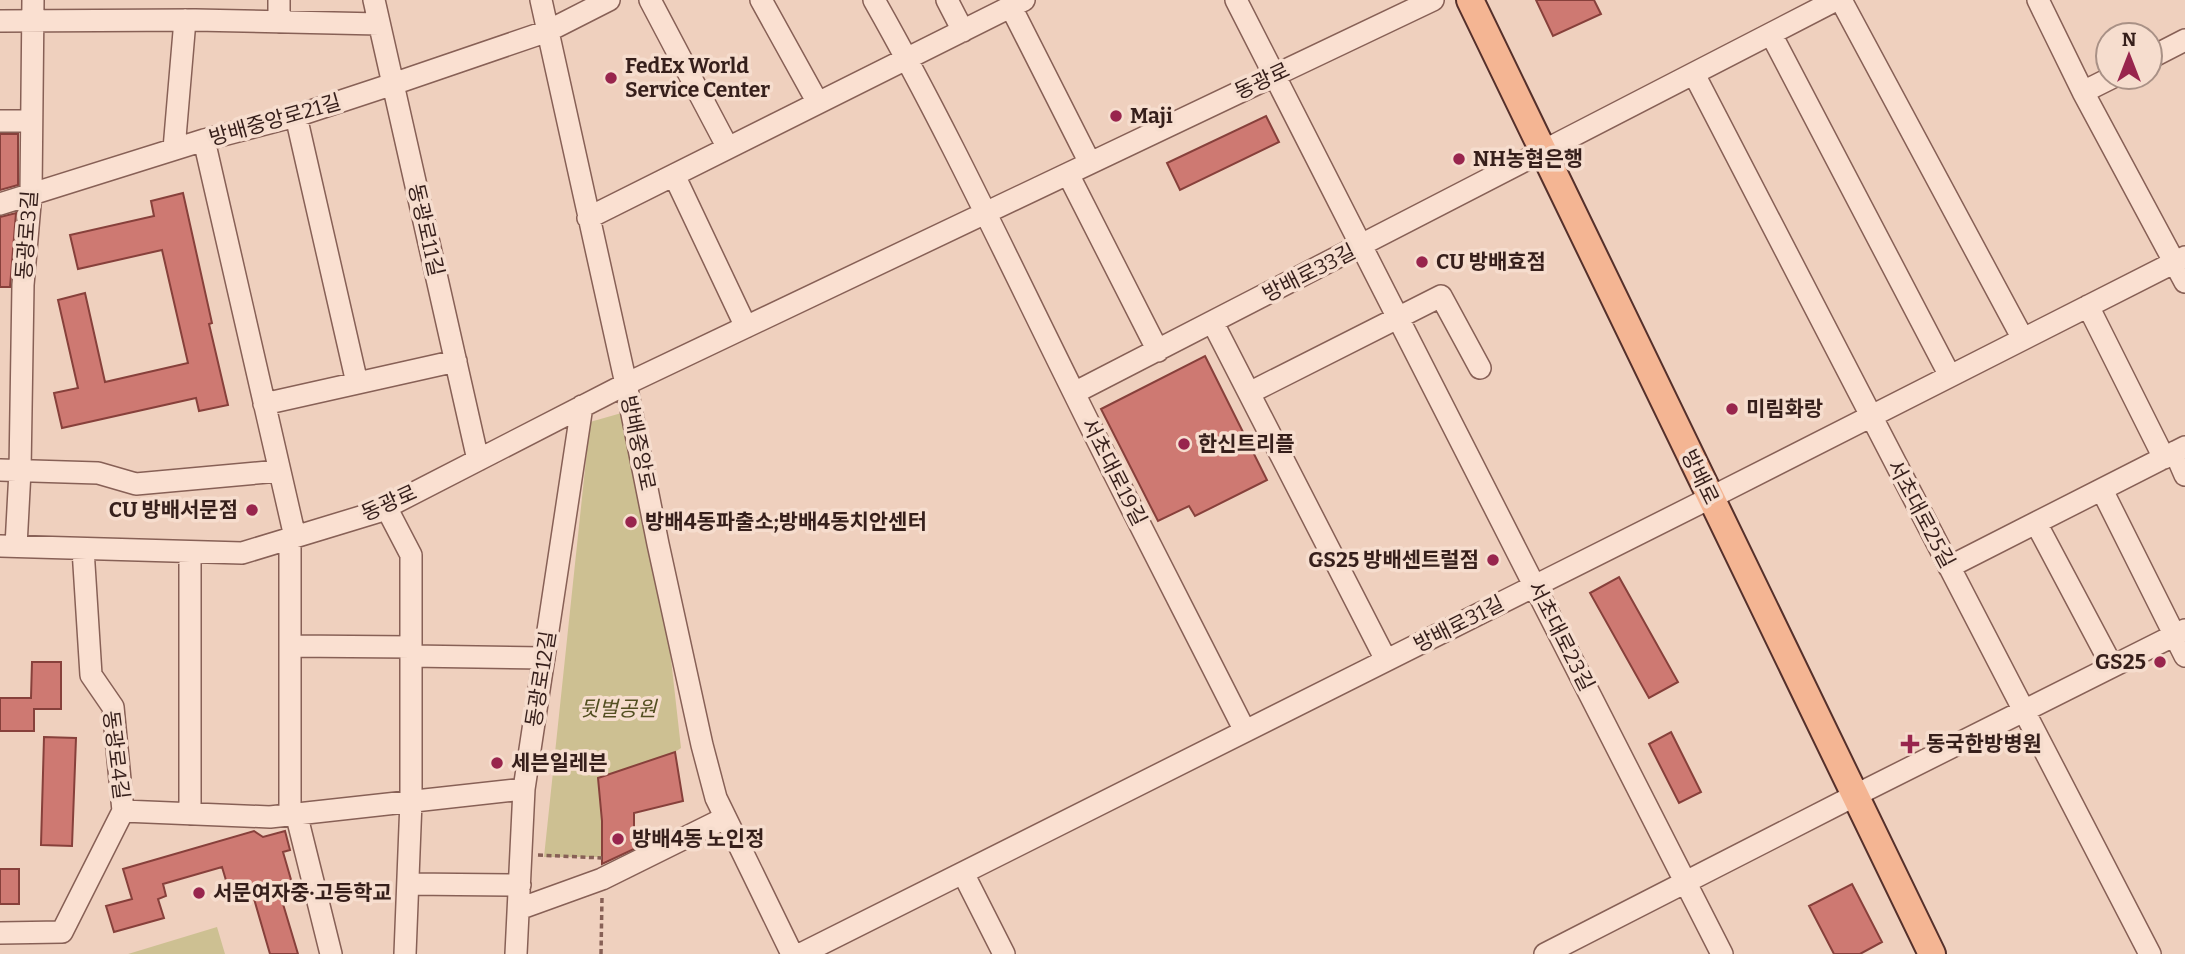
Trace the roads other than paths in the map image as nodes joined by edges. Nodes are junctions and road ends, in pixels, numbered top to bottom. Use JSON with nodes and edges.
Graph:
{"nodes":[{"id":1,"x":33,"y":0,"type":"edge"},
{"id":2,"x":279,"y":0,"type":"edge"},
{"id":3,"x":374,"y":0,"type":"edge"},
{"id":4,"x":541,"y":0,"type":"edge"},
{"id":5,"x":609,"y":0,"type":"edge"},
{"id":6,"x":650,"y":0,"type":"edge"},
{"id":7,"x":761,"y":0,"type":"edge"},
{"id":8,"x":874,"y":0,"type":"edge"},
{"id":9,"x":947,"y":0,"type":"edge"},
{"id":10,"x":1236,"y":0,"type":"edge"},
{"id":11,"x":1433,"y":0,"type":"edge"},
{"id":12,"x":1470,"y":0,"type":"edge"},
{"id":13,"x":1838,"y":0,"type":"edge"},
{"id":14,"x":2038,"y":0,"type":"edge"},
{"id":15,"x":1018,"y":3,"type":"edge"},
{"id":16,"x":115,"y":10,"type":"edge"},
{"id":17,"x":192,"y":13,"type":"edge"},
{"id":18,"x":0,"y":21,"type":"edge"},
{"id":19,"x":32,"y":22,"type":"junction"},
{"id":20,"x":279,"y":22,"type":"junction"},
{"id":21,"x":379,"y":24,"type":"junction"},
{"id":22,"x":548,"y":31,"type":"junction"},
{"id":23,"x":963,"y":31,"type":"junction"},
{"id":24,"x":1772,"y":34,"type":"junction"},
{"id":25,"x":2185,"y":40,"type":"edge"},
{"id":26,"x":2164,"y":51,"type":"edge"},
{"id":27,"x":907,"y":58,"type":"junction"},
{"id":28,"x":1694,"y":74,"type":"junction"},
{"id":29,"x":1275,"y":75,"type":"junction"},
{"id":30,"x":393,"y":85,"type":"junction"},
{"id":31,"x":2094,"y":86,"type":"edge"},
{"id":32,"x":2083,"y":92,"type":"junction"},
{"id":33,"x":818,"y":103,"type":"junction"},
{"id":34,"x":296,"y":116,"type":"junction"},
{"id":35,"x":0,"y":121,"type":"edge"},
{"id":36,"x":31,"y":121,"type":"junction"},
{"id":37,"x":204,"y":139,"type":"junction"},
{"id":38,"x":728,"y":148,"type":"junction"},
{"id":39,"x":174,"y":149,"type":"junction"},
{"id":40,"x":1544,"y":153,"type":"junction"},
{"id":41,"x":1090,"y":163,"type":"junction"},
{"id":42,"x":1068,"y":174,"type":"junction"},
{"id":43,"x":674,"y":175,"type":"junction"},
{"id":44,"x":31,"y":193,"type":"junction"},
{"id":45,"x":0,"y":204,"type":"edge"},
{"id":46,"x":986,"y":213,"type":"junction"},
{"id":47,"x":588,"y":218,"type":"junction"},
{"id":48,"x":1363,"y":246,"type":"junction"},
{"id":49,"x":2180,"y":259,"type":"edge"},
{"id":50,"x":2185,"y":282,"type":"edge"},
{"id":51,"x":2088,"y":306,"type":"junction"},
{"id":52,"x":1399,"y":317,"type":"junction"},
{"id":53,"x":1213,"y":323,"type":"junction"},
{"id":54,"x":746,"y":327,"type":"junction"},
{"id":55,"x":2023,"y":339,"type":"junction"},
{"id":56,"x":1158,"y":351,"type":"junction"},
{"id":57,"x":456,"y":361,"type":"junction"},
{"id":58,"x":1480,"y":368,"type":"dead end"},
{"id":59,"x":1951,"y":376,"type":"junction"},
{"id":60,"x":358,"y":383,"type":"junction"},
{"id":61,"x":626,"y":384,"type":"junction"},
{"id":62,"x":1074,"y":393,"type":"junction"},
{"id":63,"x":1249,"y":393,"type":"junction"},
{"id":64,"x":264,"y":404,"type":"junction"},
{"id":65,"x":582,"y":407,"type":"junction"},
{"id":66,"x":1870,"y":417,"type":"junction"},
{"id":67,"x":2174,"y":452,"type":"edge"},
{"id":68,"x":478,"y":460,"type":"junction"},
{"id":69,"x":10,"y":470,"type":"edge"},
{"id":70,"x":279,"y":471,"type":"junction"},
{"id":71,"x":2185,"y":475,"type":"edge"},
{"id":72,"x":2102,"y":490,"type":"junction"},
{"id":73,"x":1710,"y":498,"type":"junction"},
{"id":74,"x":386,"y":507,"type":"junction"},
{"id":75,"x":2036,"y":523,"type":"junction"},
{"id":76,"x":293,"y":538,"type":"junction"},
{"id":77,"x":8,"y":546,"type":"edge"},
{"id":78,"x":83,"y":549,"type":"junction"},
{"id":79,"x":190,"y":553,"type":"junction"},
{"id":80,"x":1949,"y":567,"type":"junction"},
{"id":81,"x":1535,"y":585,"type":"junction"},
{"id":82,"x":2180,"y":632,"type":"edge"},
{"id":83,"x":290,"y":646,"type":"junction"},
{"id":84,"x":411,"y":652,"type":"junction"},
{"id":85,"x":2185,"y":656,"type":"edge"},
{"id":86,"x":544,"y":658,"type":"junction"},
{"id":87,"x":1386,"y":660,"type":"junction"},
{"id":88,"x":2112,"y":666,"type":"junction"},
{"id":89,"x":2024,"y":710,"type":"junction"},
{"id":90,"x":1245,"y":731,"type":"junction"},
{"id":91,"x":524,"y":789,"type":"junction"},
{"id":92,"x":1854,"y":796,"type":"junction"},
{"id":93,"x":411,"y":801,"type":"junction"},
{"id":94,"x":123,"y":811,"type":"junction"},
{"id":95,"x":190,"y":814,"type":"junction"},
{"id":96,"x":293,"y":814,"type":"junction"},
{"id":97,"x":725,"y":818,"type":"junction"},
{"id":98,"x":963,"y":873,"type":"junction"},
{"id":99,"x":1686,"y":883,"type":"junction"},
{"id":100,"x":408,"y":884,"type":"junction"},
{"id":101,"x":520,"y":885,"type":"junction"},
{"id":102,"x":520,"y":909,"type":"junction"},
{"id":103,"x":0,"y":933,"type":"edge"},
{"id":104,"x":331,"y":954,"type":"edge"},
{"id":105,"x":405,"y":954,"type":"edge"},
{"id":106,"x":516,"y":954,"type":"edge"},
{"id":107,"x":792,"y":954,"type":"edge"},
{"id":108,"x":801,"y":954,"type":"edge"},
{"id":109,"x":1004,"y":954,"type":"edge"},
{"id":110,"x":1545,"y":954,"type":"edge"},
{"id":111,"x":1722,"y":954,"type":"edge"},
{"id":112,"x":1932,"y":954,"type":"edge"},
{"id":113,"x":2150,"y":954,"type":"edge"}],
"edges":[{"from":1,"to":19,"type":"street","name":"동광로3길"},
{"from":2,"to":20,"type":"street"},
{"from":3,"to":21,"type":"street","name":"동광로11길"},
{"from":4,"to":22,"type":"street","name":"방배중앙로"},
{"from":5,"to":22,"type":"street","name":"방배중앙로21길"},
{"from":6,"to":38,"type":"street"},
{"from":7,"to":33,"type":"street"},
{"from":8,"to":27,"type":"street","name":"서초대로19길"},
{"from":9,"to":23,"type":"street"},
{"from":10,"to":29,"type":"street","name":"서초대로23길"},
{"from":11,"to":29,"type":"street","name":"동광로"},
{"from":12,"to":40,"type":"main road","name":"방배로"},
{"from":13,"to":24,"type":"street","name":"방배로33길"},
{"from":13,"to":55,"type":"street"},
{"from":14,"to":32,"type":"street"},
{"from":15,"to":23,"type":"street"},
{"from":15,"to":41,"type":"street"},
{"from":16,"to":17,"type":"street"},
{"from":16,"to":19,"type":"street"},
{"from":17,"to":20,"type":"street"},
{"from":17,"to":39,"type":"street"},
{"from":18,"to":19,"type":"street"},
{"from":19,"to":36,"type":"street","name":"동광로3길"},
{"from":20,"to":21,"type":"street"},
{"from":21,"to":30,"type":"street","name":"동광로11길"},
{"from":22,"to":30,"type":"street","name":"방배중앙로21길"},
{"from":22,"to":47,"type":"street","name":"방배중앙로"},
{"from":23,"to":27,"type":"street"},
{"from":24,"to":28,"type":"street","name":"방배로33길"},
{"from":24,"to":59,"type":"street"},
{"from":25,"to":26,"type":"street"},
{"from":27,"to":33,"type":"street"},
{"from":27,"to":46,"type":"street","name":"서초대로19길"},
{"from":28,"to":40,"type":"street","name":"방배로33길"},
{"from":28,"to":66,"type":"street","name":"서초대로25길"},
{"from":29,"to":41,"type":"street","name":"동광로"},
{"from":29,"to":48,"type":"street","name":"서초대로23길"},
{"from":30,"to":34,"type":"street","name":"방배중앙로21길"},
{"from":30,"to":57,"type":"street","name":"동광로11길"},
{"from":31,"to":32,"type":"street"},
{"from":32,"to":49,"type":"street"},
{"from":33,"to":38,"type":"street"},
{"from":34,"to":37,"type":"street","name":"방배중앙로21길"},
{"from":34,"to":60,"type":"street"},
{"from":35,"to":36,"type":"street"},
{"from":36,"to":44,"type":"street","name":"동광로3길"},
{"from":37,"to":39,"type":"street","name":"방배중앙로21길"},
{"from":37,"to":64,"type":"street"},
{"from":38,"to":43,"type":"street"},
{"from":39,"to":44,"type":"street","name":"방배중앙로21길"},
{"from":40,"to":48,"type":"street","name":"방배로33길"},
{"from":40,"to":73,"type":"main road","name":"방배로"},
{"from":41,"to":42,"type":"street","name":"동광로"},
{"from":42,"to":46,"type":"street","name":"동광로"},
{"from":42,"to":56,"type":"street"},
{"from":43,"to":47,"type":"street"},
{"from":43,"to":54,"type":"street"},
{"from":44,"to":45,"type":"street","name":"방배중앙로21길"},
{"from":44,"to":69,"type":"street","name":"동광로3길"},
{"from":46,"to":54,"type":"street","name":"동광로"},
{"from":46,"to":62,"type":"street","name":"서초대로19길"},
{"from":47,"to":61,"type":"street","name":"방배중앙로"},
{"from":48,"to":52,"type":"street","name":"서초대로23길"},
{"from":48,"to":53,"type":"street","name":"방배로33길"},
{"from":49,"to":50,"type":"street"},
{"from":49,"to":51,"type":"street","name":"방배로31길"},
{"from":51,"to":55,"type":"street","name":"방배로31길"},
{"from":51,"to":67,"type":"street"},
{"from":52,"to":58,"type":"street"},
{"from":52,"to":63,"type":"street"},
{"from":52,"to":81,"type":"street","name":"서초대로23길"},
{"from":53,"to":56,"type":"street","name":"방배로33길"},
{"from":53,"to":63,"type":"street"},
{"from":54,"to":61,"type":"street","name":"동광로"},
{"from":55,"to":59,"type":"street","name":"방배로31길"},
{"from":56,"to":62,"type":"street","name":"방배로33길"},
{"from":57,"to":60,"type":"street"},
{"from":57,"to":68,"type":"street","name":"동광로11길"},
{"from":59,"to":66,"type":"street","name":"방배로31길"},
{"from":60,"to":64,"type":"street"},
{"from":61,"to":65,"type":"street","name":"동광로"},
{"from":61,"to":97,"type":"street","name":"방배중앙로"},
{"from":62,"to":90,"type":"street","name":"서초대로19길"},
{"from":63,"to":87,"type":"street"},
{"from":64,"to":70,"type":"street"},
{"from":65,"to":68,"type":"street","name":"동광로"},
{"from":65,"to":86,"type":"street","name":"동광로12길"},
{"from":66,"to":73,"type":"street","name":"방배로31길"},
{"from":66,"to":80,"type":"street","name":"서초대로25길"},
{"from":67,"to":71,"type":"street"},
{"from":67,"to":72,"type":"street"},
{"from":68,"to":74,"type":"street","name":"동광로"},
{"from":69,"to":70,"type":"street"},
{"from":69,"to":77,"type":"street","name":"동광로3길"},
{"from":70,"to":76,"type":"street"},
{"from":72,"to":75,"type":"street"},
{"from":72,"to":82,"type":"street"},
{"from":73,"to":81,"type":"street","name":"방배로31길"},
{"from":73,"to":92,"type":"main road","name":"방배로"},
{"from":74,"to":76,"type":"street","name":"동광로"},
{"from":74,"to":84,"type":"street"},
{"from":75,"to":80,"type":"street"},
{"from":75,"to":88,"type":"street"},
{"from":76,"to":79,"type":"street","name":"동광로"},
{"from":76,"to":83,"type":"street"},
{"from":77,"to":78,"type":"street","name":"동광로"},
{"from":78,"to":79,"type":"street","name":"동광로"},
{"from":78,"to":94,"type":"street","name":"동광로4길"},
{"from":79,"to":95,"type":"street"},
{"from":80,"to":89,"type":"street","name":"서초대로25길"},
{"from":81,"to":87,"type":"street","name":"방배로31길"},
{"from":81,"to":99,"type":"street","name":"서초대로23길"},
{"from":82,"to":85,"type":"street"},
{"from":82,"to":88,"type":"street"},
{"from":83,"to":84,"type":"street"},
{"from":83,"to":96,"type":"street"},
{"from":84,"to":86,"type":"street"},
{"from":84,"to":93,"type":"street"},
{"from":86,"to":91,"type":"street","name":"동광로12길"},
{"from":87,"to":90,"type":"street","name":"방배로31길"},
{"from":88,"to":89,"type":"street"},
{"from":89,"to":92,"type":"street"},
{"from":89,"to":113,"type":"street","name":"서초대로25길"},
{"from":90,"to":98,"type":"street","name":"방배로31길"},
{"from":91,"to":93,"type":"street"},
{"from":91,"to":101,"type":"street","name":"동광로12길"},
{"from":92,"to":99,"type":"street"},
{"from":92,"to":112,"type":"main road","name":"방배로"},
{"from":93,"to":96,"type":"street"},
{"from":93,"to":100,"type":"street"},
{"from":94,"to":95,"type":"street"},
{"from":94,"to":103,"type":"street","name":"동광로4길"},
{"from":95,"to":96,"type":"street"},
{"from":96,"to":104,"type":"street"},
{"from":97,"to":102,"type":"street"},
{"from":97,"to":107,"type":"street","name":"방배중앙로"},
{"from":98,"to":108,"type":"street"},
{"from":98,"to":109,"type":"street"},
{"from":99,"to":110,"type":"street"},
{"from":99,"to":111,"type":"street","name":"서초대로23길"},
{"from":100,"to":101,"type":"street"},
{"from":100,"to":105,"type":"street"},
{"from":101,"to":102,"type":"street","name":"동광로12길"},
{"from":102,"to":106,"type":"street","name":"동광로12길"}]}
